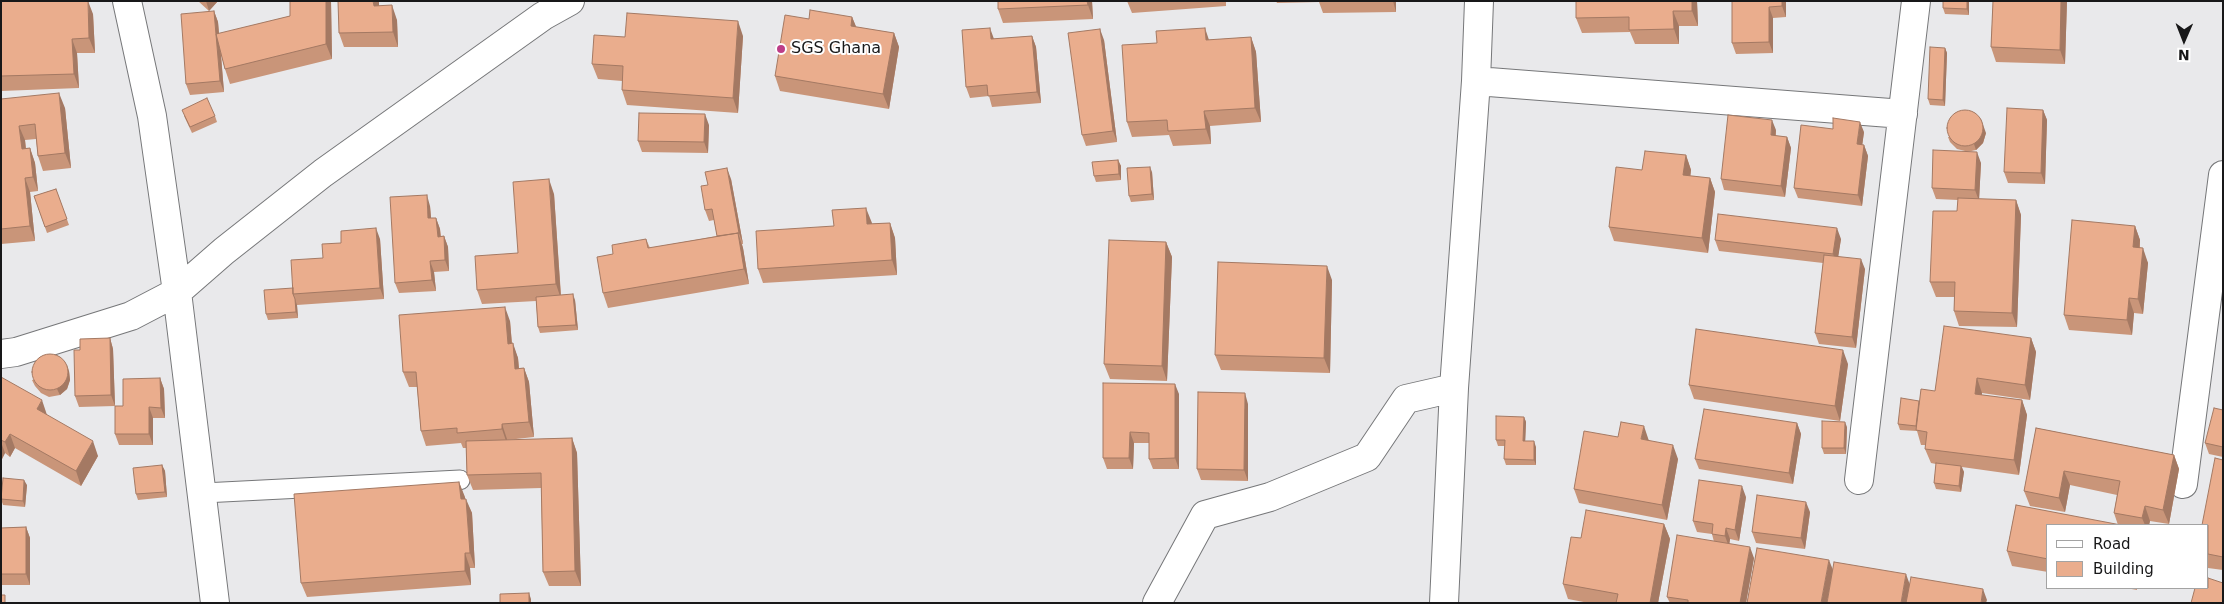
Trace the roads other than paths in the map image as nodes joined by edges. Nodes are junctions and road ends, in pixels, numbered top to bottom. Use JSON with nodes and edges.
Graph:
{"nodes":[{"id":1,"x":127,"y":1,"type":"edge"},
{"id":2,"x":570,"y":1,"type":"edge"},
{"id":3,"x":1479,"y":1,"type":"edge"},
{"id":4,"x":1916,"y":1,"type":"edge"},
{"id":5,"x":1476,"y":81,"type":"junction"},
{"id":6,"x":1903,"y":114,"type":"junction"},
{"id":7,"x":2223,"y":175,"type":"edge"},
{"id":8,"x":177,"y":292,"type":"junction"},
{"id":9,"x":1,"y":354,"type":"edge"},
{"id":10,"x":1454,"y":388,"type":"junction"},
{"id":11,"x":460,"y":480,"type":"edge"},
{"id":12,"x":1859,"y":480,"type":"dead end"},
{"id":13,"x":2183,"y":484,"type":"dead end"},
{"id":14,"x":203,"y":494,"type":"junction"},
{"id":15,"x":215,"y":603,"type":"edge"},
{"id":16,"x":1157,"y":603,"type":"edge"},
{"id":17,"x":1444,"y":603,"type":"edge"}],
"edges":[{"from":1,"to":8,"type":"street"},
{"from":2,"to":8,"type":"street"},
{"from":3,"to":5,"type":"street"},
{"from":4,"to":6,"type":"street"},
{"from":5,"to":6,"type":"street"},
{"from":5,"to":10,"type":"street"},
{"from":6,"to":12,"type":"street"},
{"from":7,"to":13,"type":"street"},
{"from":8,"to":9,"type":"street"},
{"from":8,"to":14,"type":"street"},
{"from":10,"to":16,"type":"street"},
{"from":10,"to":17,"type":"street"},
{"from":11,"to":14,"type":"lane"},
{"from":14,"to":15,"type":"street"}]}
